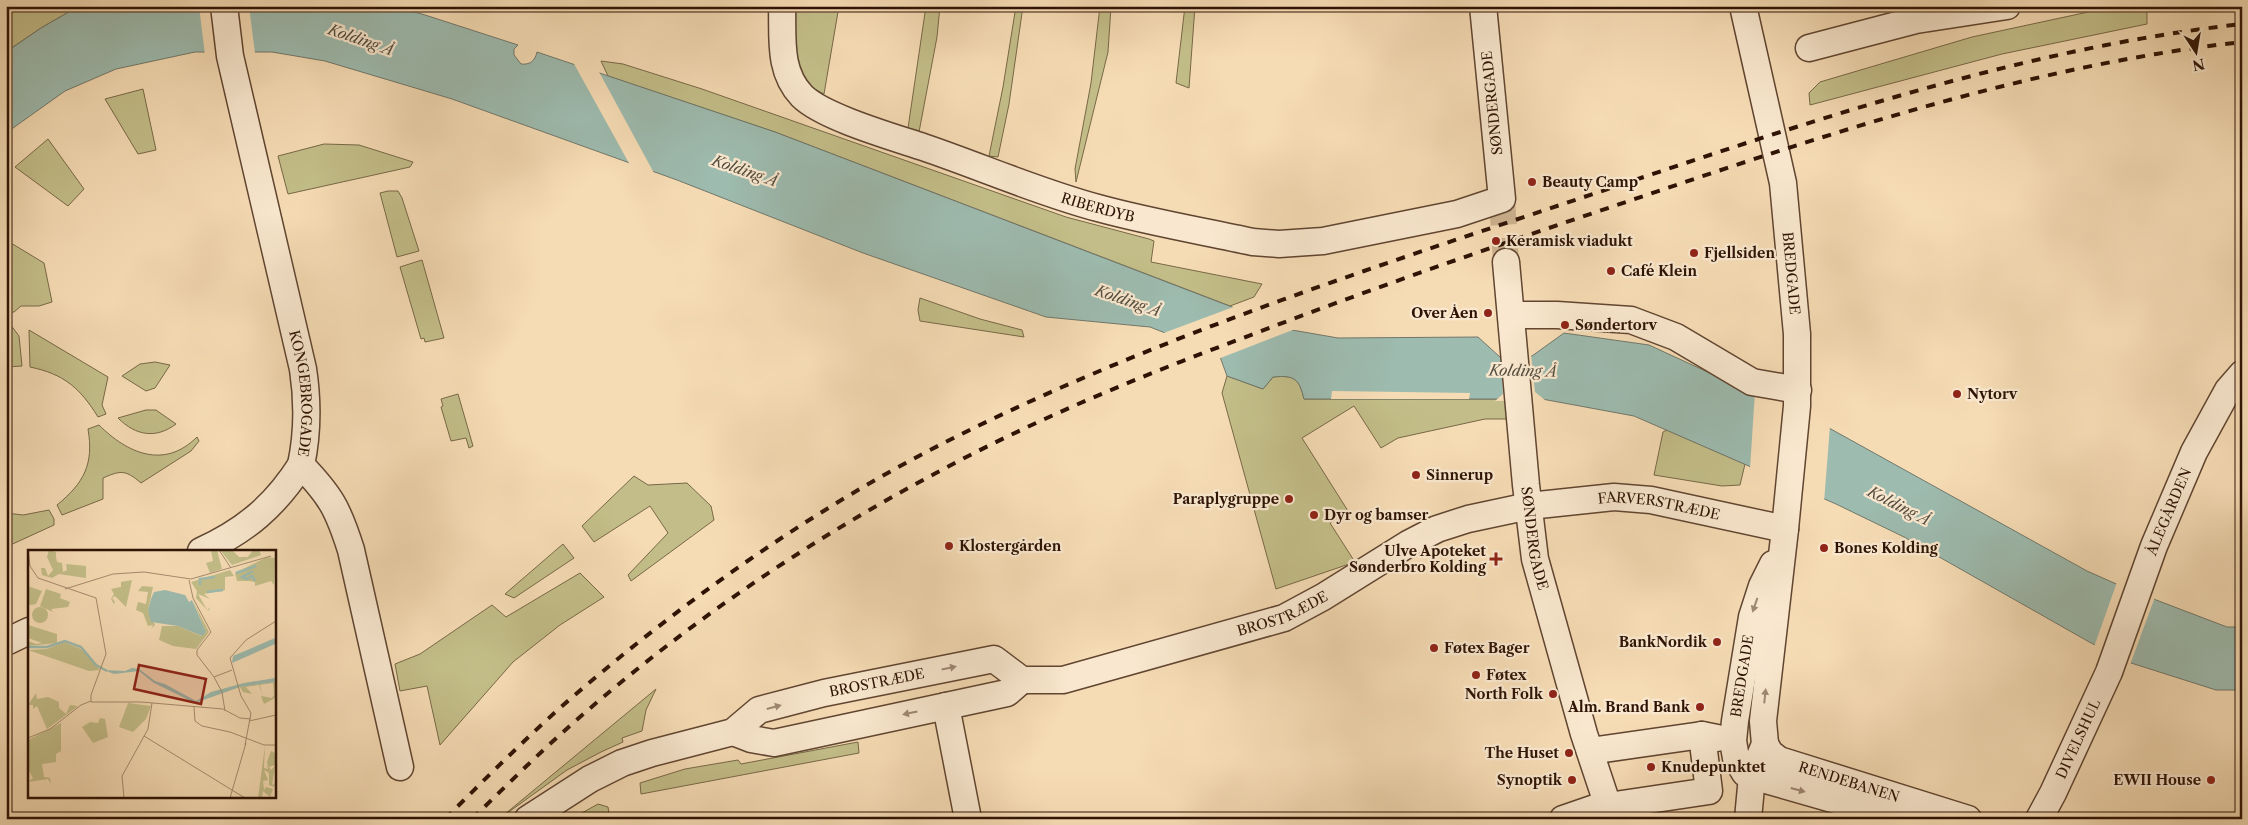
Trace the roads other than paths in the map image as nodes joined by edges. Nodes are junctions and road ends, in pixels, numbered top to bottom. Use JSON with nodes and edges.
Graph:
{"nodes":[{"id":1,"x":224,"y":6,"type":"edge"},
{"id":2,"x":782,"y":6,"type":"edge"},
{"id":3,"x":1483,"y":6,"type":"edge"},
{"id":4,"x":1744,"y":6,"type":"edge"},
{"id":5,"x":2006,"y":6,"type":"edge"},
{"id":6,"x":1916,"y":13,"type":"edge"},
{"id":7,"x":1809,"y":48,"type":"dead end"},
{"id":8,"x":1502,"y":199,"type":"joint"},
{"id":9,"x":1506,"y":262,"type":"tunnel mouth"},
{"id":10,"x":1512,"y":314,"type":"junction"},
{"id":11,"x":2242,"y":374,"type":"edge"},
{"id":12,"x":1797,"y":398,"type":"junction"},
{"id":13,"x":301,"y":465,"type":"junction"},
{"id":14,"x":1529,"y":506,"type":"junction"},
{"id":15,"x":1784,"y":537,"type":"junction"},
{"id":16,"x":203,"y":550,"type":"edge"},
{"id":17,"x":28,"y":631,"type":"edge"},
{"id":18,"x":6,"y":642,"type":"edge"},
{"id":19,"x":2114,"y":660,"type":"joint"},
{"id":20,"x":1022,"y":680,"type":"junction"},
{"id":21,"x":946,"y":706,"type":"junction"},
{"id":22,"x":733,"y":732,"type":"junction"},
{"id":23,"x":1702,"y":735,"type":"junction"},
{"id":24,"x":1733,"y":741,"type":"junction"},
{"id":25,"x":1766,"y":744,"type":"junction"},
{"id":26,"x":1590,"y":751,"type":"junction"},
{"id":27,"x":400,"y":767,"type":"dead end"},
{"id":28,"x":1752,"y":776,"type":"junction"},
{"id":29,"x":1608,"y":806,"type":"junction"},
{"id":30,"x":528,"y":819,"type":"edge"},
{"id":31,"x":968,"y":819,"type":"edge"},
{"id":32,"x":1563,"y":819,"type":"edge"},
{"id":33,"x":1748,"y":819,"type":"edge"},
{"id":34,"x":1902,"y":819,"type":"edge"},
{"id":35,"x":1968,"y":819,"type":"edge"},
{"id":36,"x":2039,"y":819,"type":"edge"}],
"edges":[{"from":1,"to":13,"type":"street","name":"KONGEBROGADE"},
{"from":2,"to":8,"type":"street","name":"RIBERDYB"},
{"from":3,"to":8,"type":"street","name":"SØNDERGADE"},
{"from":4,"to":12,"type":"street","name":"BREDGADE"},
{"from":5,"to":6,"type":"street"},
{"from":6,"to":7,"type":"street"},
{"from":9,"to":10,"type":"street","name":"SØNDERGADE"},
{"from":10,"to":12,"type":"street"},
{"from":10,"to":14,"type":"street","name":"SØNDERGADE"},
{"from":11,"to":19,"type":"street","name":"ÅLEGÅRDEN"},
{"from":12,"to":15,"type":"street","name":"BREDGADE"},
{"from":13,"to":16,"type":"street"},
{"from":13,"to":27,"type":"street","name":"KONGEBROGADE"},
{"from":14,"to":15,"type":"street","name":"FARVERSTRÆDE"},
{"from":14,"to":20,"type":"street","name":"BROSTRÆDE"},
{"from":14,"to":26,"type":"street","name":"SØNDERGADE"},
{"from":15,"to":24,"type":"street","name":"BREDGADE","one_way":true},
{"from":25,"to":15,"type":"street","name":"BREDGADE","one_way":true},
{"from":17,"to":18,"type":"street"},
{"from":19,"to":36,"type":"street","name":"DIVELSHUL"},
{"from":20,"to":21,"type":"street"},
{"from":22,"to":20,"type":"street","name":"BROSTRÆDE","one_way":true},
{"from":21,"to":22,"type":"street","one_way":true},
{"from":21,"to":31,"type":"street"},
{"from":22,"to":30,"type":"street","name":"BROSTRÆDE"},
{"from":23,"to":24,"type":"street"},
{"from":23,"to":26,"type":"street"},
{"from":23,"to":29,"type":"street"},
{"from":24,"to":28,"type":"street","name":"BREDGADE"},
{"from":25,"to":28,"type":"street"},
{"from":25,"to":35,"type":"street","name":"RENDEBANEN"},
{"from":26,"to":29,"type":"street","name":"SØNDERGADE"},
{"from":28,"to":33,"type":"street"},
{"from":28,"to":34,"type":"street","name":"RENDEBANEN","one_way":true},
{"from":29,"to":32,"type":"street"}]}
